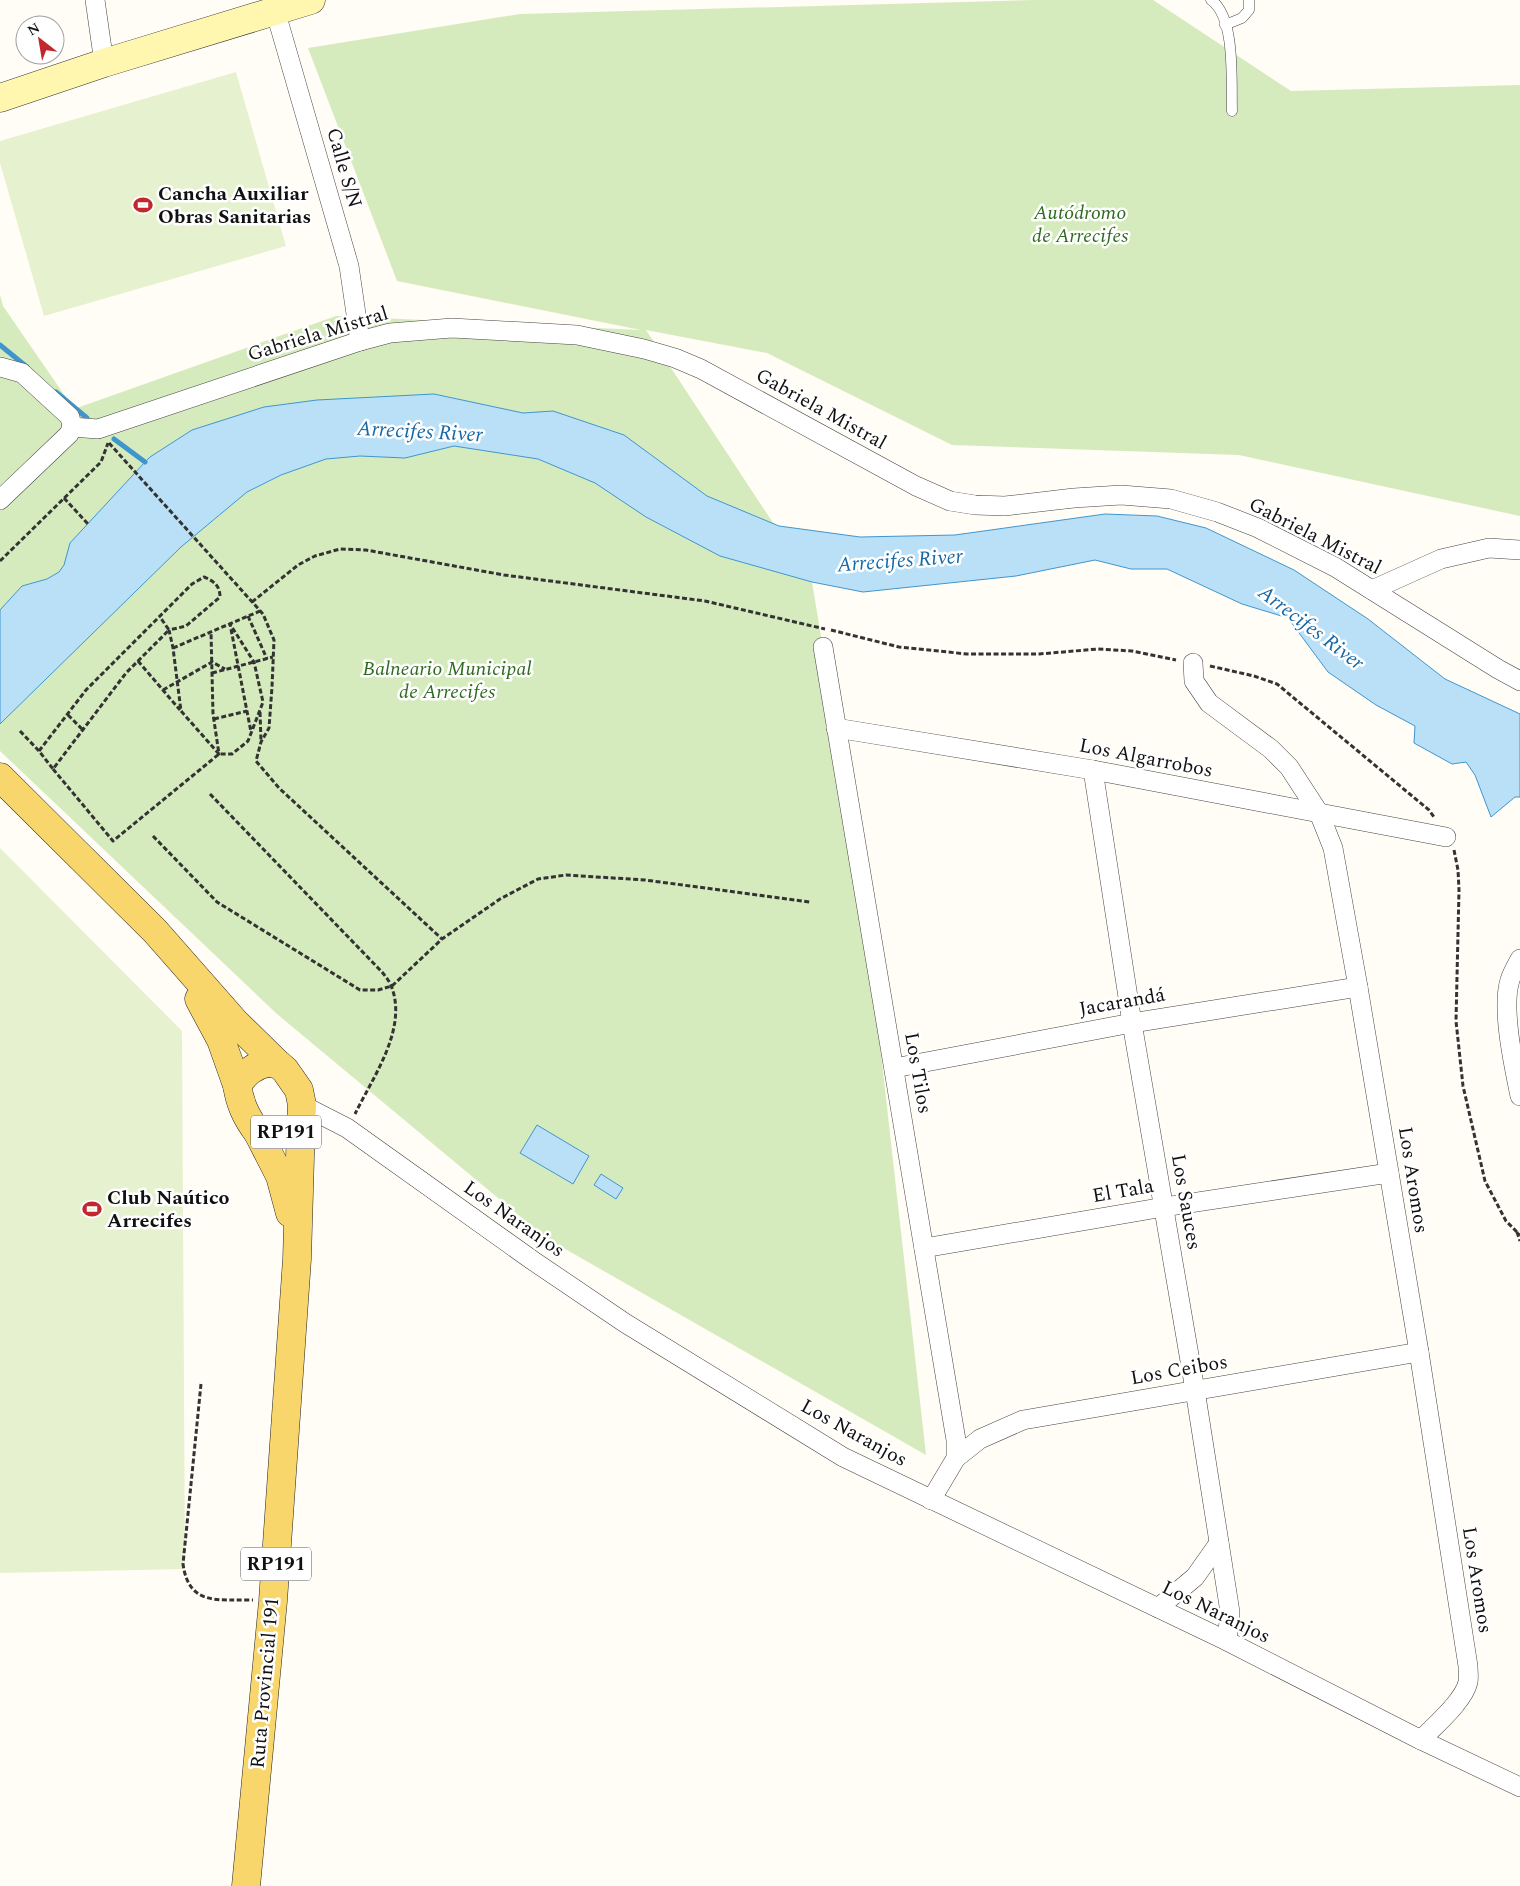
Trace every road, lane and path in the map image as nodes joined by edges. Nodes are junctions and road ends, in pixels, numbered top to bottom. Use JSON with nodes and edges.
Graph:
{"nodes":[{"id":1,"x":95,"y":0,"type":"edge"},
{"id":2,"x":311,"y":0,"type":"edge"},
{"id":3,"x":1211,"y":0,"type":"edge"},
{"id":4,"x":1249,"y":0,"type":"edge"},
{"id":5,"x":275,"y":10,"type":"junction"},
{"id":6,"x":1225,"y":25,"type":"junction"},
{"id":7,"x":104,"y":63,"type":"junction"},
{"id":8,"x":0,"y":98,"type":"edge"},
{"id":9,"x":1232,"y":111,"type":"dead end"},
{"id":10,"x":360,"y":341,"type":"junction"},
{"id":11,"x":0,"y":367,"type":"edge"},
{"id":12,"x":72,"y":427,"type":"junction"},
{"id":13,"x":103,"y":436,"type":"junction"},
{"id":14,"x":64,"y":498,"type":"junction"},
{"id":15,"x":0,"y":500,"type":"edge"},
{"id":16,"x":88,"y":524,"type":"dead end"},
{"id":17,"x":1520,"y":550,"type":"edge"},
{"id":18,"x":0,"y":561,"type":"edge"},
{"id":19,"x":1372,"y":590,"type":"junction"},
{"id":20,"x":252,"y":602,"type":"junction"},
{"id":21,"x":260,"y":611,"type":"junction"},
{"id":22,"x":160,"y":616,"type":"junction"},
{"id":23,"x":248,"y":616,"type":"junction"},
{"id":24,"x":230,"y":624,"type":"junction"},
{"id":25,"x":169,"y":630,"type":"junction"},
{"id":26,"x":211,"y":632,"type":"junction"},
{"id":27,"x":173,"y":648,"type":"junction"},
{"id":28,"x":823,"y":648,"type":"dead end"},
{"id":29,"x":273,"y":658,"type":"junction"},
{"id":30,"x":267,"y":659,"type":"junction"},
{"id":31,"x":138,"y":661,"type":"junction"},
{"id":32,"x":212,"y":662,"type":"junction"},
{"id":33,"x":254,"y":662,"type":"junction"},
{"id":34,"x":1193,"y":663,"type":"junction"},
{"id":35,"x":238,"y":666,"type":"junction"},
{"id":36,"x":225,"y":669,"type":"junction"},
{"id":37,"x":212,"y":673,"type":"junction"},
{"id":38,"x":1520,"y":681,"type":"edge"},
{"id":39,"x":177,"y":682,"type":"junction"},
{"id":40,"x":163,"y":690,"type":"junction"},
{"id":41,"x":260,"y":709,"type":"junction"},
{"id":42,"x":181,"y":710,"type":"junction"},
{"id":43,"x":247,"y":711,"type":"junction"},
{"id":44,"x":68,"y":715,"type":"junction"},
{"id":45,"x":214,"y":719,"type":"junction"},
{"id":46,"x":836,"y":728,"type":"junction"},
{"id":47,"x":20,"y":730,"type":"dead end"},
{"id":48,"x":83,"y":730,"type":"junction"},
{"id":49,"x":251,"y":732,"type":"junction"},
{"id":50,"x":261,"y":742,"type":"junction"},
{"id":51,"x":39,"y":751,"type":"junction"},
{"id":52,"x":219,"y":754,"type":"junction"},
{"id":53,"x":53,"y":769,"type":"junction"},
{"id":54,"x":1093,"y":770,"type":"junction"},
{"id":55,"x":9,"y":786,"type":"edge"},
{"id":56,"x":210,"y":794,"type":"dead end"},
{"id":57,"x":1319,"y":813,"type":"junction"},
{"id":58,"x":153,"y":836,"type":"dead end"},
{"id":59,"x":1446,"y":836,"type":"junction"},
{"id":60,"x":810,"y":902,"type":"dead end"},
{"id":61,"x":154,"y":930,"type":"junction"},
{"id":62,"x":442,"y":939,"type":"junction"},
{"id":63,"x":1520,"y":958,"type":"edge"},
{"id":64,"x":392,"y":986,"type":"junction"},
{"id":65,"x":1358,"y":987,"type":"junction"},
{"id":66,"x":1132,"y":1022,"type":"junction"},
{"id":67,"x":278,"y":1064,"type":"junction"},
{"id":68,"x":894,"y":1068,"type":"junction"},
{"id":69,"x":237,"y":1085,"type":"junction"},
{"id":70,"x":1520,"y":1096,"type":"edge"},
{"id":71,"x":301,"y":1114,"type":"junction"},
{"id":72,"x":348,"y":1128,"type":"junction"},
{"id":73,"x":258,"y":1133,"type":"junction"},
{"id":74,"x":1389,"y":1173,"type":"junction"},
{"id":75,"x":1164,"y":1207,"type":"junction"},
{"id":76,"x":1516,"y":1231,"type":"junction"},
{"id":77,"x":1520,"y":1235,"type":"edge"},
{"id":78,"x":298,"y":1241,"type":"junction"},
{"id":79,"x":1520,"y":1241,"type":"edge"},
{"id":80,"x":924,"y":1248,"type":"junction"},
{"id":81,"x":1419,"y":1352,"type":"junction"},
{"id":82,"x":201,"y":1384,"type":"dead end"},
{"id":83,"x":1195,"y":1390,"type":"junction"},
{"id":84,"x":956,"y":1458,"type":"junction"},
{"id":85,"x":931,"y":1500,"type":"junction"},
{"id":86,"x":1219,"y":1543,"type":"junction"},
{"id":87,"x":273,"y":1601,"type":"junction"},
{"id":88,"x":1158,"y":1608,"type":"junction"},
{"id":89,"x":1227,"y":1641,"type":"junction"},
{"id":90,"x":1420,"y":1740,"type":"junction"},
{"id":91,"x":1520,"y":1788,"type":"edge"},
{"id":92,"x":246,"y":1886,"type":"edge"}],
"edges":[{"from":1,"to":7,"type":"street"},
{"from":2,"to":5,"type":"main road"},
{"from":3,"to":6,"type":"lane"},
{"from":4,"to":6,"type":"lane"},
{"from":5,"to":7,"type":"main road"},
{"from":5,"to":10,"type":"street","name":"Calle S/N"},
{"from":6,"to":9,"type":"lane"},
{"from":7,"to":8,"type":"main road"},
{"from":10,"to":13,"type":"street","name":"Gabriela Mistral"},
{"from":10,"to":19,"type":"street","name":"Gabriela Mistral"},
{"from":11,"to":12,"type":"street"},
{"from":12,"to":13,"type":"street","name":"Gabriela Mistral"},
{"from":12,"to":15,"type":"street"},
{"from":13,"to":14,"type":"path"},
{"from":13,"to":20,"type":"path"},
{"from":14,"to":16,"type":"path"},
{"from":14,"to":18,"type":"path"},
{"from":17,"to":19,"type":"street"},
{"from":19,"to":38,"type":"street","name":"Gabriela Mistral"},
{"from":20,"to":21,"type":"path"},
{"from":20,"to":34,"type":"path"},
{"from":21,"to":23,"type":"path"},
{"from":21,"to":29,"type":"path"},
{"from":22,"to":25,"type":"path"},
{"from":22,"to":25,"type":"path"},
{"from":22,"to":44,"type":"path"},
{"from":23,"to":24,"type":"path"},
{"from":23,"to":30,"type":"path"},
{"from":24,"to":26,"type":"path"},
{"from":24,"to":33,"type":"path"},
{"from":24,"to":35,"type":"path"},
{"from":25,"to":27,"type":"path"},
{"from":25,"to":31,"type":"path"},
{"from":26,"to":27,"type":"path"},
{"from":26,"to":32,"type":"path"},
{"from":27,"to":39,"type":"path"},
{"from":28,"to":46,"type":"street","name":"Los Tilos"},
{"from":29,"to":30,"type":"path"},
{"from":29,"to":50,"type":"path"},
{"from":30,"to":33,"type":"path"},
{"from":31,"to":40,"type":"path"},
{"from":31,"to":48,"type":"path"},
{"from":32,"to":36,"type":"path"},
{"from":32,"to":37,"type":"path"},
{"from":32,"to":39,"type":"path"},
{"from":33,"to":35,"type":"path"},
{"from":33,"to":41,"type":"path"},
{"from":34,"to":57,"type":"street","name":"Los Aromos"},
{"from":34,"to":59,"type":"path"},
{"from":35,"to":36,"type":"path"},
{"from":35,"to":43,"type":"path"},
{"from":36,"to":37,"type":"path"},
{"from":37,"to":45,"type":"path"},
{"from":39,"to":40,"type":"path"},
{"from":39,"to":42,"type":"path"},
{"from":40,"to":42,"type":"path"},
{"from":41,"to":49,"type":"path"},
{"from":41,"to":50,"type":"path"},
{"from":42,"to":52,"type":"path"},
{"from":43,"to":45,"type":"path"},
{"from":43,"to":49,"type":"path"},
{"from":44,"to":48,"type":"path"},
{"from":44,"to":51,"type":"path"},
{"from":45,"to":52,"type":"path"},
{"from":46,"to":54,"type":"street","name":"Los Algarrobos"},
{"from":46,"to":68,"type":"street","name":"Los Tilos"},
{"from":47,"to":51,"type":"path"},
{"from":48,"to":53,"type":"path"},
{"from":49,"to":52,"type":"path"},
{"from":50,"to":62,"type":"path"},
{"from":51,"to":53,"type":"path"},
{"from":52,"to":53,"type":"path"},
{"from":54,"to":57,"type":"street","name":"Los Algarrobos"},
{"from":54,"to":66,"type":"street","name":"Los Sauces"},
{"from":55,"to":61,"type":"main road","number":"RP191"},
{"from":56,"to":64,"type":"path"},
{"from":57,"to":59,"type":"street","name":"Los Algarrobos"},
{"from":57,"to":65,"type":"street","name":"Los Aromos"},
{"from":58,"to":64,"type":"path"},
{"from":59,"to":76,"type":"path"},
{"from":60,"to":62,"type":"path"},
{"from":61,"to":67,"type":"main road","number":"RP191"},
{"from":61,"to":69,"type":"main road","number":"RP191"},
{"from":62,"to":64,"type":"path"},
{"from":63,"to":70,"type":"street"},
{"from":64,"to":72,"type":"path"},
{"from":65,"to":66,"type":"street","name":"Jacarandá"},
{"from":65,"to":74,"type":"street","name":"Los Aromos"},
{"from":66,"to":68,"type":"street","name":"Jacarandá"},
{"from":66,"to":75,"type":"street","name":"Los Sauces"},
{"from":67,"to":69,"type":"main road"},
{"from":67,"to":71,"type":"main road","number":"RP191"},
{"from":68,"to":80,"type":"street","name":"Los Tilos"},
{"from":69,"to":73,"type":"main road","number":"RP191"},
{"from":71,"to":72,"type":"street","name":"Los Naranjos"},
{"from":71,"to":73,"type":"main road","number":"RP191"},
{"from":71,"to":78,"type":"main road","name":"Ruta Provincial 191","number":"RP191"},
{"from":72,"to":85,"type":"street","name":"Los Naranjos"},
{"from":73,"to":78,"type":"main road","name":"Ruta Provincial 191","number":"RP191"},
{"from":74,"to":75,"type":"street","name":"El Tala"},
{"from":74,"to":81,"type":"street","name":"Los Aromos"},
{"from":75,"to":80,"type":"street","name":"El Tala"},
{"from":75,"to":83,"type":"street","name":"Los Sauces"},
{"from":76,"to":77,"type":"path"},
{"from":76,"to":79,"type":"path"},
{"from":78,"to":87,"type":"main road","name":"Ruta Provincial 191","number":"RP191"},
{"from":80,"to":84,"type":"street","name":"Los Tilos"},
{"from":81,"to":83,"type":"street","name":"Los Ceibos"},
{"from":81,"to":90,"type":"street","name":"Los Aromos"},
{"from":82,"to":87,"type":"path"},
{"from":83,"to":84,"type":"street","name":"Los Ceibos"},
{"from":83,"to":86,"type":"street","name":"Los Sauces"},
{"from":84,"to":85,"type":"street"},
{"from":85,"to":88,"type":"street","name":"Los Naranjos"},
{"from":86,"to":88,"type":"street"},
{"from":86,"to":89,"type":"street","name":"Los Sauces"},
{"from":87,"to":92,"type":"main road","name":"Ruta Provincial 191","number":"RP191"},
{"from":88,"to":89,"type":"street","name":"Los Naranjos"},
{"from":89,"to":90,"type":"street","name":"Los Naranjos"},
{"from":90,"to":91,"type":"street","name":"Los Naranjos"}]}
